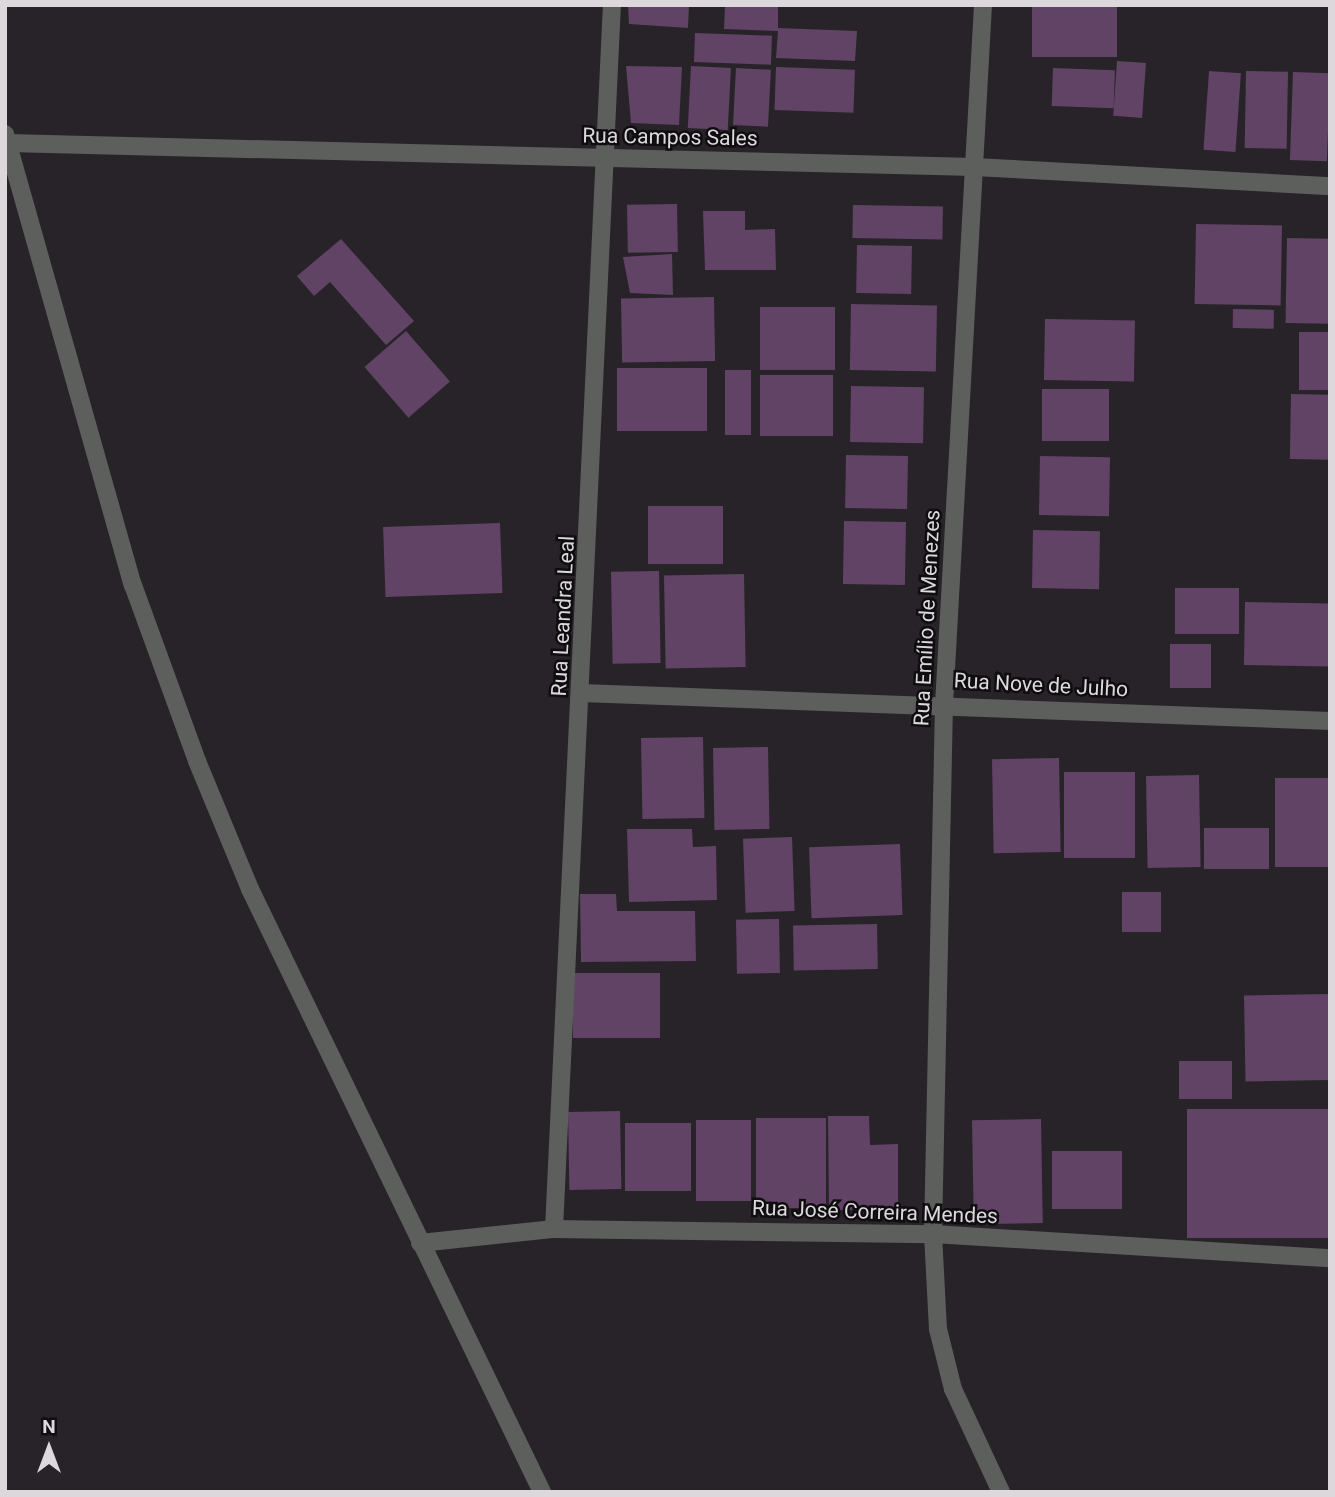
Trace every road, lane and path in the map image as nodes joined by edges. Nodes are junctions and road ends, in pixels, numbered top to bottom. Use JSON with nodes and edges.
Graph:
{"nodes":[{"id":1,"x":612,"y":5,"type":"edge"},
{"id":2,"x":983,"y":5,"type":"edge"},
{"id":3,"x":7,"y":138,"type":"edge"},
{"id":4,"x":609,"y":158,"type":"junction"},
{"id":5,"x":975,"y":167,"type":"junction"},
{"id":6,"x":1330,"y":186,"type":"edge"},
{"id":7,"x":582,"y":693,"type":"junction"},
{"id":8,"x":944,"y":704,"type":"junction"},
{"id":9,"x":1330,"y":721,"type":"edge"},
{"id":10,"x":554,"y":1229,"type":"junction"},
{"id":11,"x":933,"y":1234,"type":"junction"},
{"id":12,"x":420,"y":1243,"type":"junction"},
{"id":13,"x":1330,"y":1258,"type":"edge"},
{"id":14,"x":542,"y":1492,"type":"edge"},
{"id":15,"x":1001,"y":1492,"type":"edge"}],
"edges":[{"from":1,"to":4,"type":"street","name":"Rua Leandra Leal"},
{"from":2,"to":5,"type":"street","name":"Rua Emílio de Menezes"},
{"from":3,"to":4,"type":"street","name":"Rua Campos Sales"},
{"from":3,"to":12,"type":"street"},
{"from":4,"to":5,"type":"street","name":"Rua Campos Sales"},
{"from":4,"to":7,"type":"street","name":"Rua Leandra Leal"},
{"from":5,"to":6,"type":"street","name":"Rua Campos Sales"},
{"from":5,"to":8,"type":"street","name":"Rua Emílio de Menezes"},
{"from":7,"to":8,"type":"street","name":"Rua Nove de Julho"},
{"from":7,"to":10,"type":"street","name":"Rua Leandra Leal"},
{"from":8,"to":9,"type":"street","name":"Rua Nove de Julho"},
{"from":8,"to":11,"type":"street","name":"Rua Emílio de Menezes"},
{"from":10,"to":11,"type":"street","name":"Rua José Correira Mendes"},
{"from":10,"to":12,"type":"street","name":"Rua José Correira Mendes"},
{"from":11,"to":13,"type":"street","name":"Rua José Correira Mendes"},
{"from":11,"to":15,"type":"street","name":"Rua Emílio de Menezes"},
{"from":12,"to":14,"type":"street"}]}
